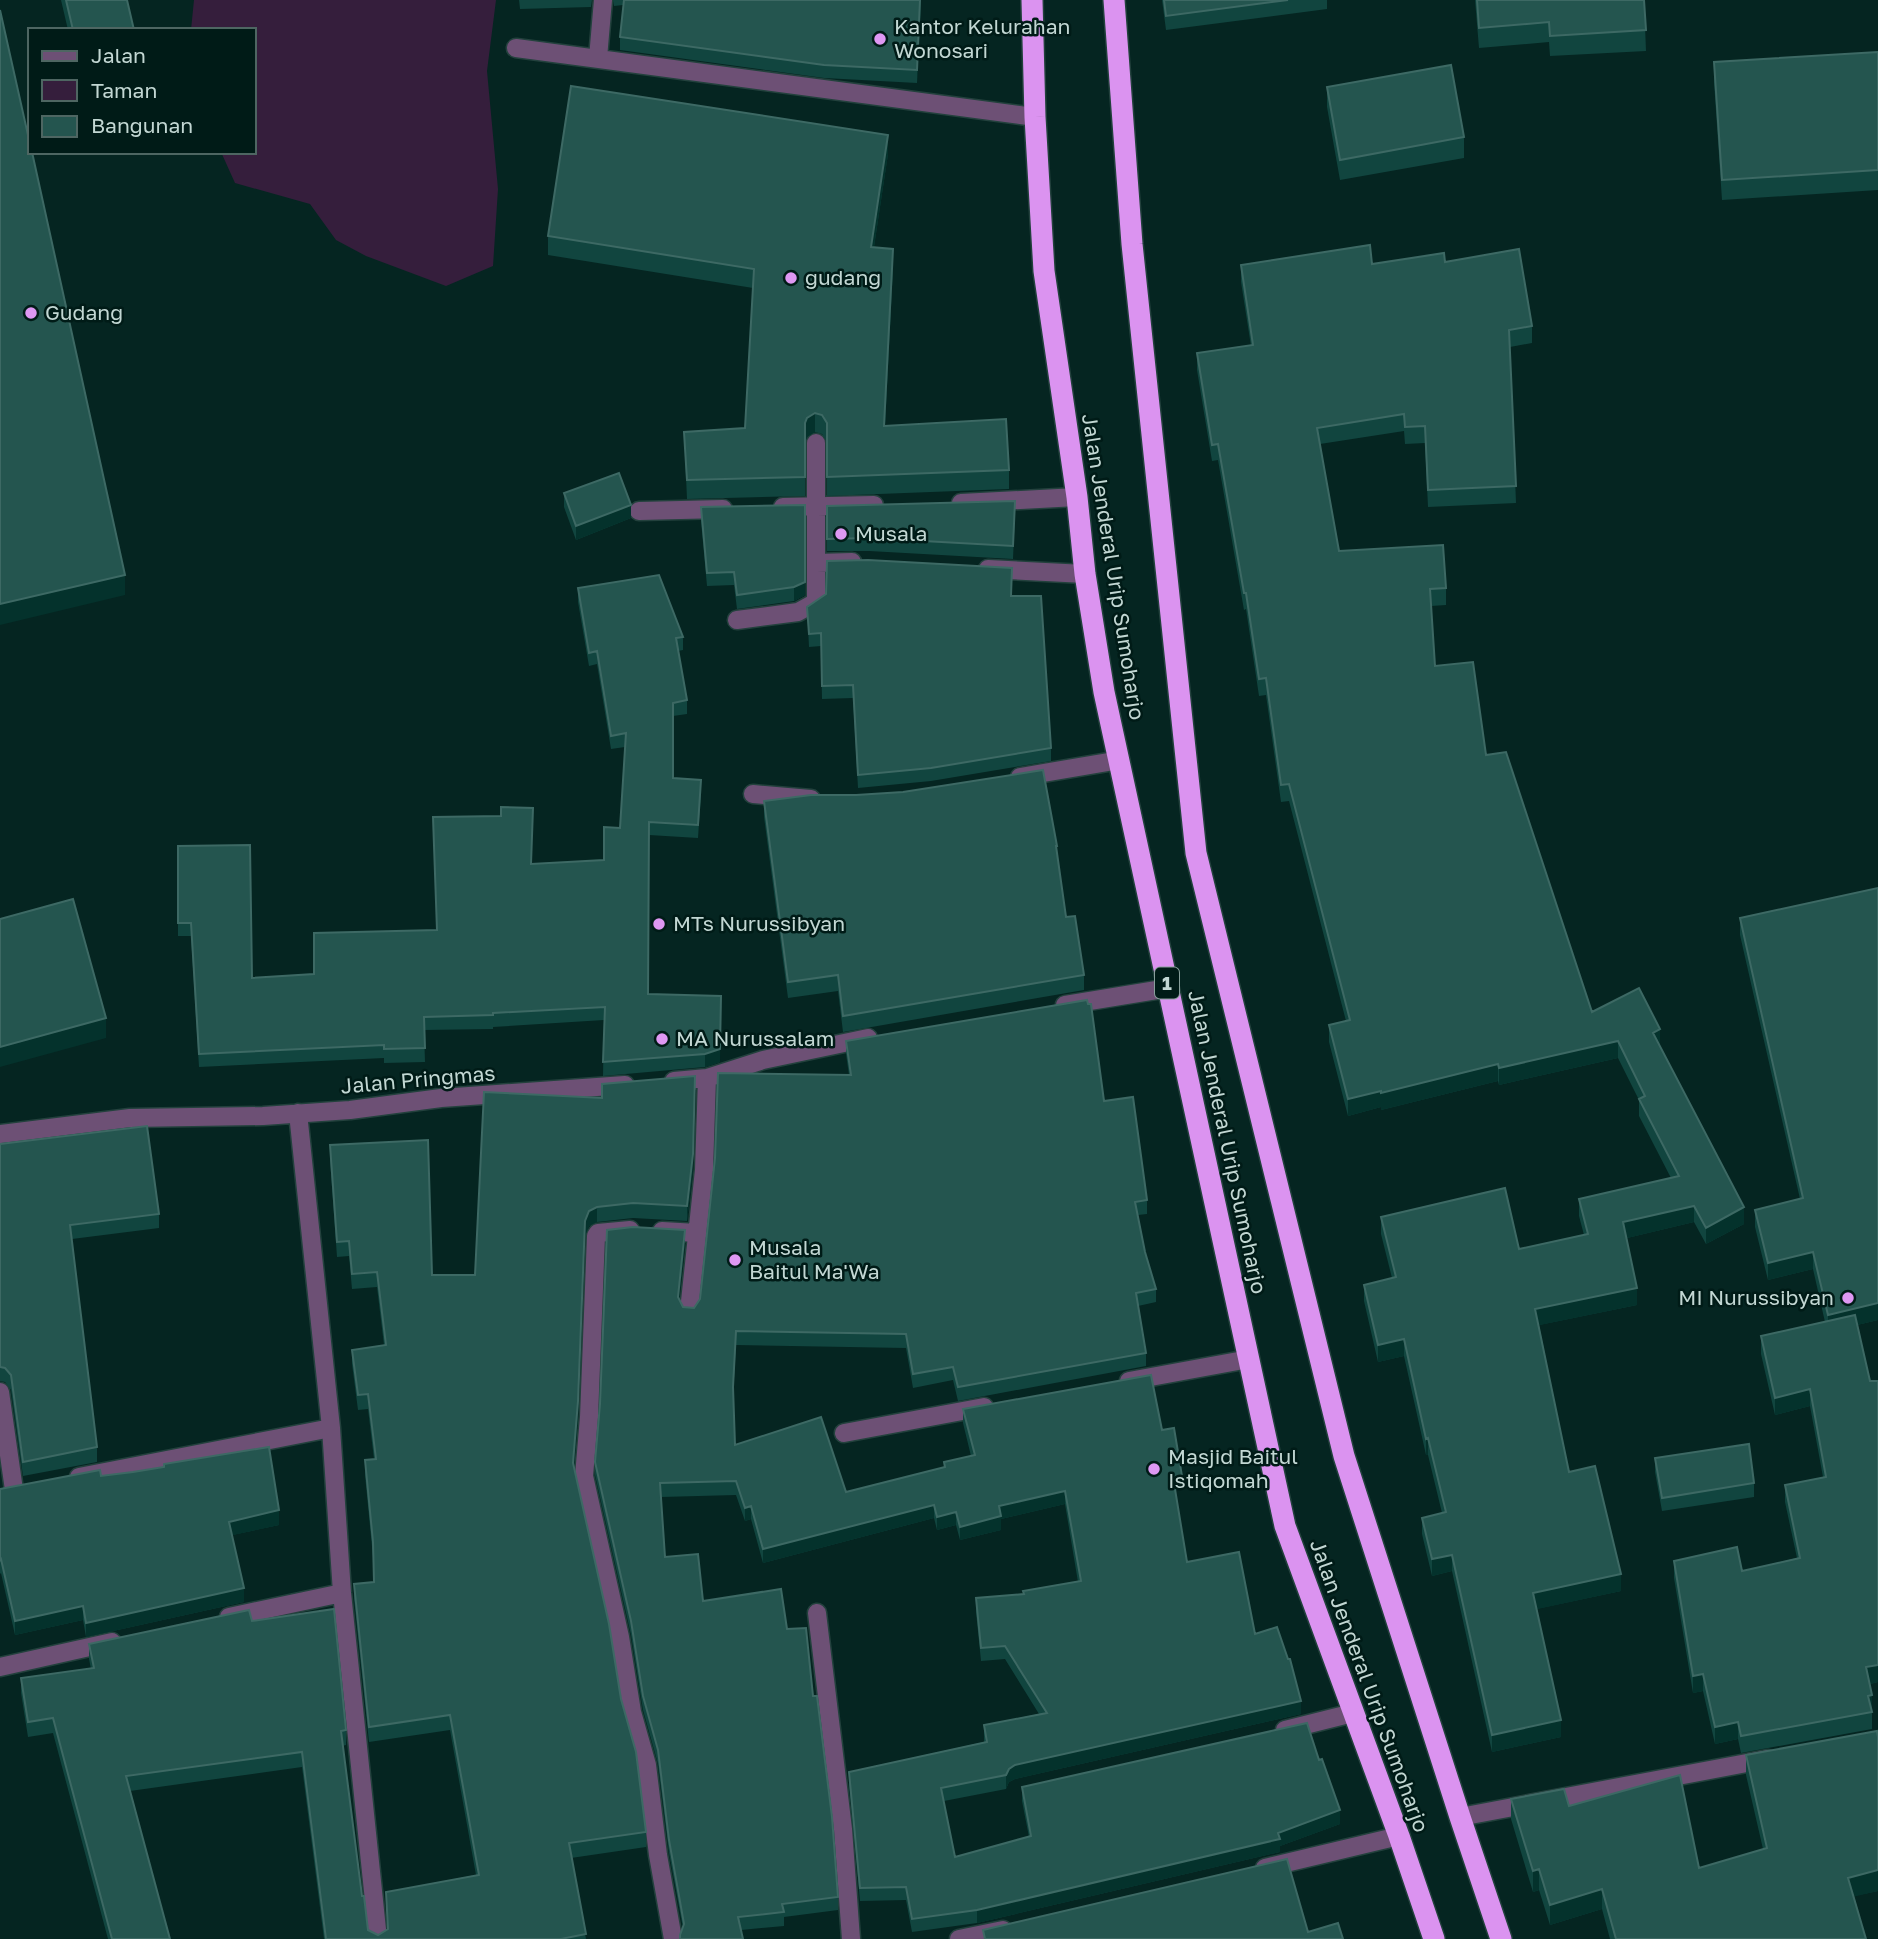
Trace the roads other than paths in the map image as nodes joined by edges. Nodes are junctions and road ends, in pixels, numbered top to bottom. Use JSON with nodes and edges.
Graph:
{"nodes":[{"id":1,"x":603,"y":0,"type":"edge"},
{"id":2,"x":1032,"y":0,"type":"edge"},
{"id":3,"x":1114,"y":0,"type":"edge"},
{"id":4,"x":516,"y":48,"type":"dead end"},
{"id":5,"x":598,"y":58,"type":"junction"},
{"id":6,"x":1035,"y":117,"type":"junction"},
{"id":7,"x":816,"y":443,"type":"dead end"},
{"id":8,"x":1077,"y":498,"type":"junction"},
{"id":9,"x":938,"y":504,"type":"edge"},
{"id":10,"x":886,"y":505,"type":"edge"},
{"id":11,"x":815,"y":506,"type":"junction"},
{"id":12,"x":741,"y":508,"type":"edge"},
{"id":13,"x":768,"y":508,"type":"edge"},
{"id":14,"x":639,"y":511,"type":"dead end"},
{"id":15,"x":868,"y":562,"type":"edge"},
{"id":16,"x":817,"y":563,"type":"junction"},
{"id":17,"x":976,"y":568,"type":"edge"},
{"id":18,"x":1085,"y":574,"type":"junction"},
{"id":19,"x":737,"y":620,"type":"dead end"},
{"id":20,"x":1120,"y":760,"type":"junction"},
{"id":21,"x":1005,"y":780,"type":"edge"},
{"id":22,"x":752,"y":794,"type":"dead end"},
{"id":23,"x":832,"y":799,"type":"edge"},
{"id":24,"x":1169,"y":988,"type":"junction"},
{"id":25,"x":1046,"y":1008,"type":"edge"},
{"id":26,"x":884,"y":1035,"type":"edge"},
{"id":27,"x":707,"y":1077,"type":"junction"},
{"id":28,"x":298,"y":1113,"type":"junction"},
{"id":29,"x":0,"y":1134,"type":"edge"},
{"id":30,"x":697,"y":1233,"type":"junction"},
{"id":31,"x":689,"y":1311,"type":"edge"},
{"id":32,"x":1249,"y":1359,"type":"junction"},
{"id":33,"x":1114,"y":1384,"type":"edge"},
{"id":34,"x":0,"y":1392,"type":"edge"},
{"id":35,"x":1006,"y":1403,"type":"edge"},
{"id":36,"x":331,"y":1429,"type":"junction"},
{"id":37,"x":844,"y":1433,"type":"dead end"},
{"id":38,"x":67,"y":1480,"type":"edge"},
{"id":39,"x":14,"y":1490,"type":"edge"},
{"id":40,"x":342,"y":1593,"type":"junction"},
{"id":41,"x":817,"y":1613,"type":"dead end"},
{"id":42,"x":219,"y":1619,"type":"edge"},
{"id":43,"x":123,"y":1640,"type":"edge"},
{"id":44,"x":0,"y":1667,"type":"edge"},
{"id":45,"x":1353,"y":1713,"type":"junction"},
{"id":46,"x":1262,"y":1736,"type":"edge"},
{"id":47,"x":1783,"y":1756,"type":"edge"},
{"id":48,"x":1460,"y":1817,"type":"junction"},
{"id":49,"x":1399,"y":1836,"type":"junction"},
{"id":50,"x":1245,"y":1873,"type":"edge"},
{"id":51,"x":1019,"y":1926,"type":"edge"},
{"id":52,"x":968,"y":1938,"type":"edge"},
{"id":53,"x":378,"y":1939,"type":"edge"},
{"id":54,"x":673,"y":1939,"type":"edge"},
{"id":55,"x":851,"y":1939,"type":"edge"},
{"id":56,"x":1434,"y":1939,"type":"edge"},
{"id":57,"x":1501,"y":1939,"type":"edge"}],
"edges":[{"from":1,"to":5,"type":"street"},
{"from":2,"to":6,"type":"highway","name":"Jalan Jenderal Urip Sumoharjo","number":"1"},
{"from":3,"to":48,"type":"highway","name":"Jalan Jenderal Urip Sumoharjo"},
{"from":4,"to":5,"type":"street"},
{"from":5,"to":6,"type":"street"},
{"from":6,"to":8,"type":"highway","name":"Jalan Jenderal Urip Sumoharjo","number":"1"},
{"from":7,"to":11,"type":"street"},
{"from":8,"to":9,"type":"street"},
{"from":8,"to":18,"type":"highway","name":"Jalan Jenderal Urip Sumoharjo","number":"1"},
{"from":10,"to":11,"type":"street"},
{"from":11,"to":13,"type":"street"},
{"from":11,"to":16,"type":"street"},
{"from":12,"to":14,"type":"street"},
{"from":15,"to":16,"type":"street"},
{"from":16,"to":19,"type":"street"},
{"from":17,"to":18,"type":"street"},
{"from":18,"to":20,"type":"highway","name":"Jalan Jenderal Urip Sumoharjo","number":"1"},
{"from":20,"to":21,"type":"street"},
{"from":20,"to":24,"type":"highway","name":"Jalan Jenderal Urip Sumoharjo","number":"1"},
{"from":22,"to":23,"type":"street"},
{"from":24,"to":25,"type":"street"},
{"from":24,"to":32,"type":"highway","name":"Jalan Jenderal Urip Sumoharjo","number":"1"},
{"from":26,"to":27,"type":"street","name":"Jalan Pringmas"},
{"from":27,"to":28,"type":"street","name":"Jalan Pringmas"},
{"from":27,"to":30,"type":"street"},
{"from":28,"to":29,"type":"street","name":"Jalan Pringmas"},
{"from":28,"to":36,"type":"street"},
{"from":30,"to":31,"type":"street"},
{"from":30,"to":54,"type":"street"},
{"from":32,"to":33,"type":"street"},
{"from":32,"to":45,"type":"highway","name":"Jalan Jenderal Urip Sumoharjo","number":"1"},
{"from":34,"to":39,"type":"street"},
{"from":35,"to":37,"type":"street"},
{"from":36,"to":38,"type":"street"},
{"from":36,"to":40,"type":"street"},
{"from":40,"to":42,"type":"street"},
{"from":40,"to":53,"type":"street"},
{"from":41,"to":55,"type":"street"},
{"from":43,"to":44,"type":"street"},
{"from":45,"to":46,"type":"street"},
{"from":45,"to":49,"type":"highway","name":"Jalan Jenderal Urip Sumoharjo","number":"1"},
{"from":47,"to":48,"type":"street"},
{"from":48,"to":57,"type":"highway","name":"Jalan Jenderal Urip Sumoharjo"},
{"from":49,"to":50,"type":"street"},
{"from":49,"to":56,"type":"highway","name":"Jalan Jenderal Urip Sumoharjo","number":"1"},
{"from":51,"to":52,"type":"street"}]}
